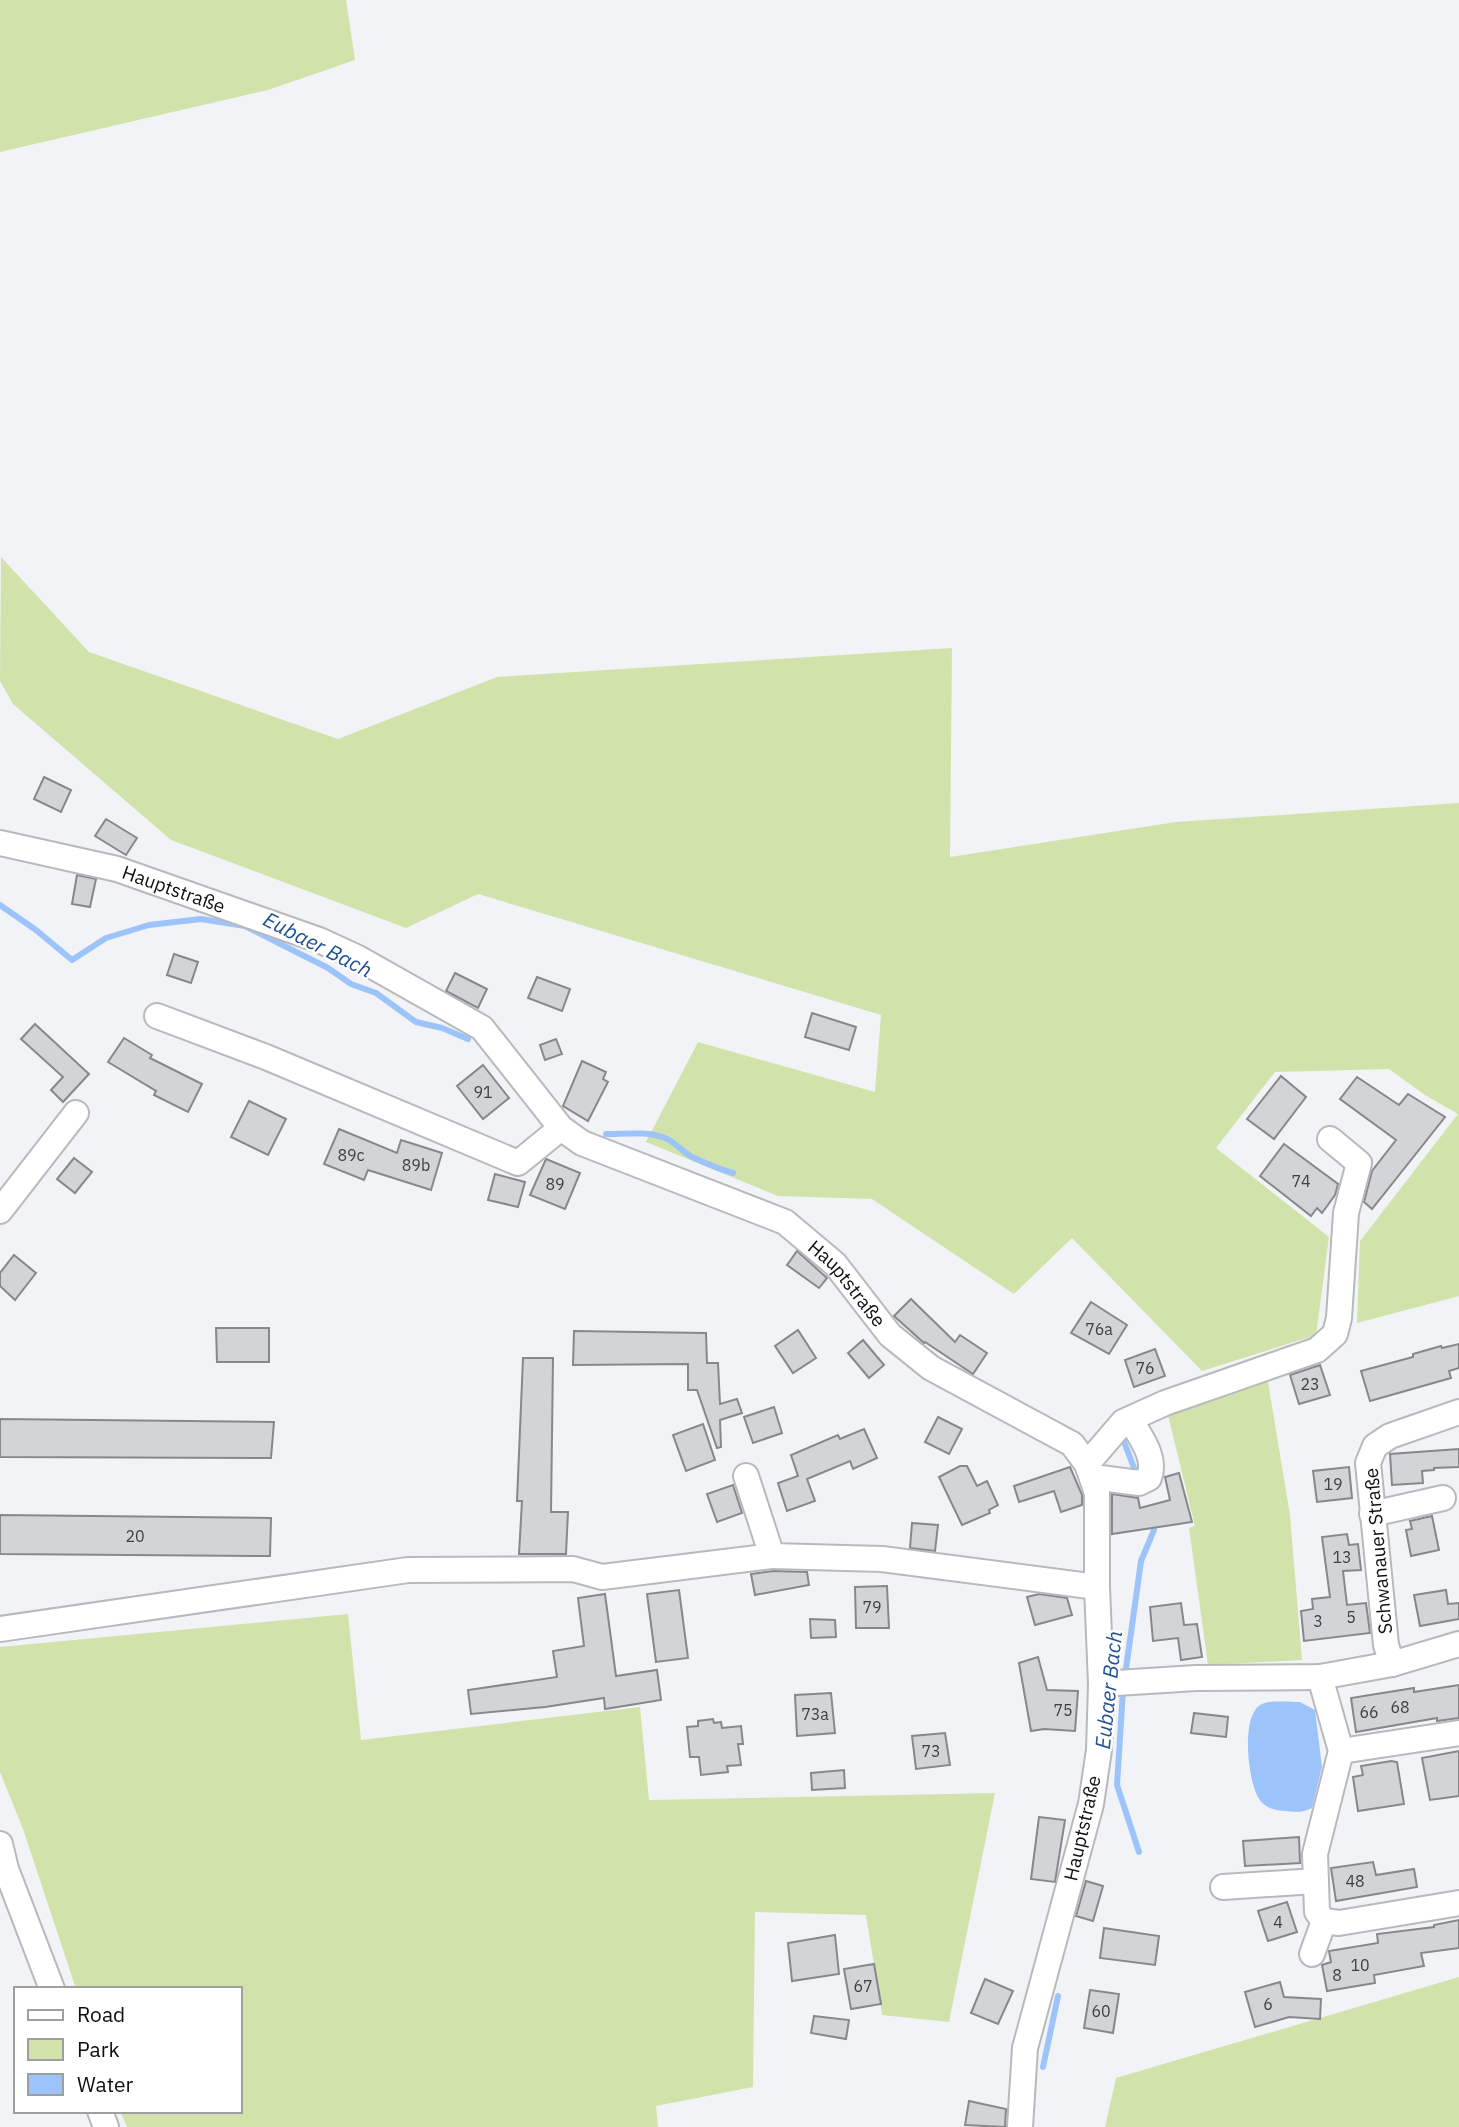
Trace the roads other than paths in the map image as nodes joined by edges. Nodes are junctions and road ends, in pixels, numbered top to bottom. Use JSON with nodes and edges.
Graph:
{"nodes":[{"id":1,"x":0,"y":844,"type":"edge"},
{"id":2,"x":157,"y":1016,"type":"dead end"},
{"id":3,"x":76,"y":1114,"type":"dead end"},
{"id":4,"x":561,"y":1128,"type":"junction"},
{"id":5,"x":1330,"y":1139,"type":"dead end"},
{"id":6,"x":0,"y":1211,"type":"edge"},
{"id":7,"x":1459,"y":1412,"type":"edge"},
{"id":8,"x":1130,"y":1419,"type":"junction"},
{"id":9,"x":1090,"y":1470,"type":"junction"},
{"id":10,"x":746,"y":1476,"type":"dead end"},
{"id":11,"x":1443,"y":1497,"type":"dead end"},
{"id":12,"x":1372,"y":1514,"type":"junction"},
{"id":13,"x":772,"y":1556,"type":"junction"},
{"id":14,"x":1097,"y":1587,"type":"junction"},
{"id":15,"x":0,"y":1629,"type":"edge"},
{"id":16,"x":1459,"y":1644,"type":"edge"},
{"id":17,"x":1392,"y":1664,"type":"junction"},
{"id":18,"x":1320,"y":1676,"type":"junction"},
{"id":19,"x":1106,"y":1684,"type":"junction"},
{"id":20,"x":1459,"y":1733,"type":"edge"},
{"id":21,"x":1341,"y":1751,"type":"junction"},
{"id":22,"x":0,"y":1844,"type":"edge"},
{"id":23,"x":3,"y":1870,"type":"edge"},
{"id":24,"x":1316,"y":1881,"type":"junction"},
{"id":25,"x":1223,"y":1886,"type":"dead end"},
{"id":26,"x":1459,"y":1903,"type":"edge"},
{"id":27,"x":1324,"y":1921,"type":"junction"},
{"id":28,"x":1312,"y":1954,"type":"dead end"},
{"id":29,"x":51,"y":1987,"type":"edge"},
{"id":30,"x":1020,"y":2127,"type":"edge"}],
"edges":[{"from":1,"to":4,"type":"street","name":"Hauptstraße"},
{"from":2,"to":4,"type":"street"},
{"from":3,"to":6,"type":"street"},
{"from":4,"to":9,"type":"street","name":"Hauptstraße"},
{"from":5,"to":8,"type":"street"},
{"from":7,"to":12,"type":"street","name":"Schwanauer Straße"},
{"from":8,"to":9,"type":"street"},
{"from":8,"to":9,"type":"street"},
{"from":9,"to":14,"type":"street","name":"Hauptstraße"},
{"from":10,"to":13,"type":"street"},
{"from":11,"to":12,"type":"street"},
{"from":12,"to":17,"type":"street","name":"Schwanauer Straße"},
{"from":13,"to":14,"type":"street"},
{"from":13,"to":15,"type":"street"},
{"from":14,"to":19,"type":"street","name":"Hauptstraße"},
{"from":16,"to":17,"type":"street","name":"Schwanauer Straße"},
{"from":17,"to":18,"type":"street","name":"Schwanauer Straße"},
{"from":18,"to":19,"type":"street","name":"Schwanauer Straße"},
{"from":18,"to":21,"type":"street"},
{"from":19,"to":30,"type":"street","name":"Hauptstraße"},
{"from":20,"to":21,"type":"street"},
{"from":21,"to":24,"type":"street"},
{"from":22,"to":23,"type":"street"},
{"from":23,"to":29,"type":"street"},
{"from":24,"to":25,"type":"street"},
{"from":24,"to":27,"type":"street"},
{"from":26,"to":27,"type":"street"},
{"from":27,"to":28,"type":"street"}]}
